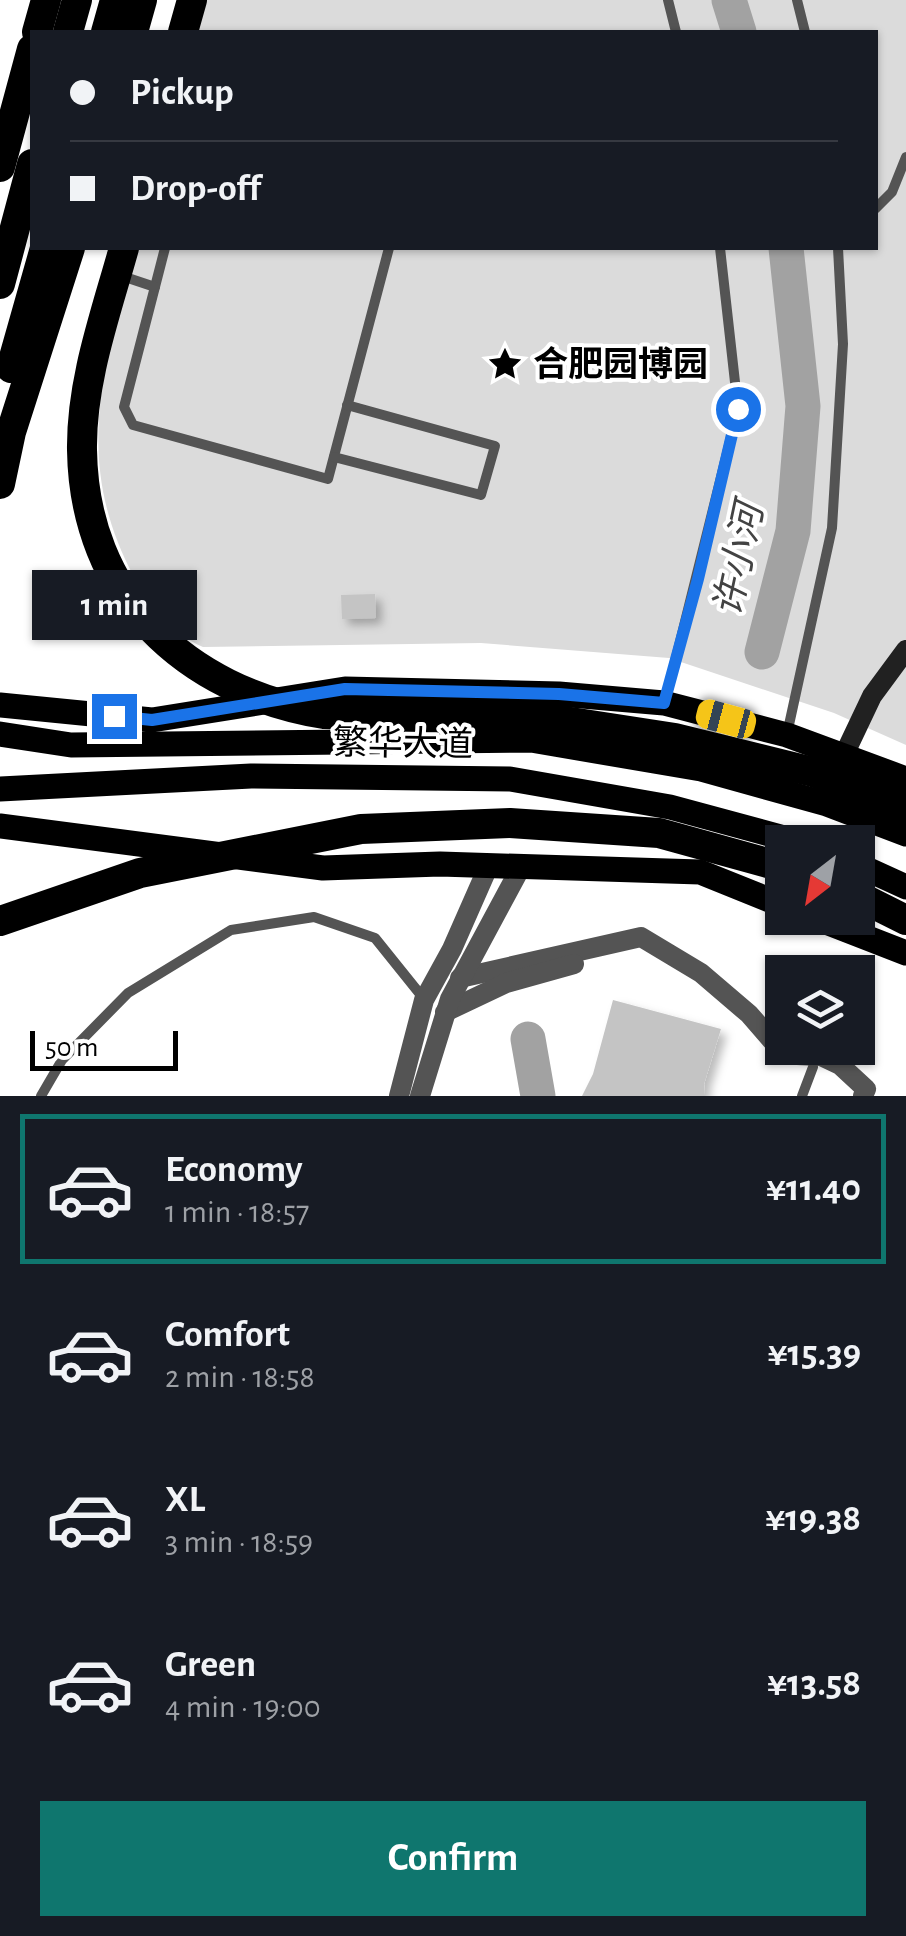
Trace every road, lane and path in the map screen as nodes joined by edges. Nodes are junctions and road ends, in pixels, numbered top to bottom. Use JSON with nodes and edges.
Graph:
{"nodes":[{"id":1,"x":46,"y":0,"type":"edge"},
{"id":2,"x":77,"y":0,"type":"edge"},
{"id":3,"x":116,"y":0,"type":"edge"},
{"id":4,"x":142,"y":0,"type":"edge"},
{"id":5,"x":668,"y":0,"type":"edge"},
{"id":6,"x":797,"y":0,"type":"edge"},
{"id":7,"x":38,"y":30,"type":"edge"},
{"id":8,"x":69,"y":30,"type":"edge"},
{"id":9,"x":107,"y":30,"type":"edge"},
{"id":10,"x":134,"y":30,"type":"edge"},
{"id":11,"x":676,"y":30,"type":"edge"},
{"id":12,"x":804,"y":30,"type":"edge"},
{"id":13,"x":30,"y":56,"type":"edge"},
{"id":14,"x":906,"y":158,"type":"edge"},
{"id":15,"x":0,"y":166,"type":"edge"},
{"id":16,"x":30,"y":172,"type":"edge"},
{"id":17,"x":878,"y":205,"type":"edge"},
{"id":18,"x":44,"y":250,"type":"edge"},
{"id":19,"x":69,"y":250,"type":"edge"},
{"id":20,"x":164,"y":250,"type":"edge"},
{"id":21,"x":388,"y":250,"type":"edge"},
{"id":22,"x":720,"y":250,"type":"edge"},
{"id":23,"x":838,"y":250,"type":"edge"},
{"id":24,"x":120,"y":261,"type":"edge"},
{"id":25,"x":0,"y":284,"type":"edge"},
{"id":26,"x":155,"y":287,"type":"junction"},
{"id":27,"x":347,"y":405,"type":"junction"},
{"id":28,"x":0,"y":409,"type":"edge"},
{"id":29,"x":334,"y":457,"type":"junction"},
{"id":30,"x":0,"y":484,"type":"edge"},
{"id":31,"x":906,"y":650,"type":"edge"},
{"id":32,"x":664,"y":703,"type":"junction"},
{"id":33,"x":0,"y":705,"type":"edge"},
{"id":34,"x":0,"y":734,"type":"edge"},
{"id":35,"x":786,"y":735,"type":"junction"},
{"id":36,"x":844,"y":754,"type":"junction"},
{"id":37,"x":906,"y":779,"type":"edge"},
{"id":38,"x":0,"y":790,"type":"edge"},
{"id":39,"x":906,"y":808,"type":"edge"},
{"id":40,"x":0,"y":826,"type":"edge"},
{"id":41,"x":765,"y":833,"type":"edge"},
{"id":42,"x":906,"y":834,"type":"edge"},
{"id":43,"x":765,"y":863,"type":"edge"},
{"id":44,"x":489,"y":866,"type":"junction"},
{"id":45,"x":521,"y":866,"type":"junction"},
{"id":46,"x":875,"y":873,"type":"edge"},
{"id":47,"x":906,"y":887,"type":"edge"},
{"id":48,"x":765,"y":897,"type":"edge"},
{"id":49,"x":875,"y":904,"type":"edge"},
{"id":50,"x":906,"y":920,"type":"edge"},
{"id":51,"x":0,"y":922,"type":"edge"},
{"id":52,"x":860,"y":935,"type":"edge"},
{"id":53,"x":906,"y":953,"type":"edge"},
{"id":54,"x":460,"y":978,"type":"junction"},
{"id":55,"x":424,"y":1000,"type":"junction"},
{"id":56,"x":445,"y":1012,"type":"junction"},
{"id":57,"x":813,"y":1067,"type":"junction"},
{"id":58,"x":41,"y":1096,"type":"edge"},
{"id":59,"x":399,"y":1096,"type":"edge"},
{"id":60,"x":420,"y":1096,"type":"edge"},
{"id":61,"x":802,"y":1096,"type":"edge"},
{"id":62,"x":850,"y":1096,"type":"edge"},
{"id":63,"x":864,"y":1096,"type":"edge"}],
"edges":[{"from":1,"to":7,"type":"highway"},
{"from":2,"to":8,"type":"highway"},
{"from":3,"to":9,"type":"highway"},
{"from":4,"to":10,"type":"highway"},
{"from":5,"to":11,"type":"lane"},
{"from":6,"to":12,"type":"lane"},
{"from":13,"to":15,"type":"highway"},
{"from":14,"to":17,"type":"lane"},
{"from":16,"to":25,"type":"highway"},
{"from":18,"to":28,"type":"highway"},
{"from":19,"to":30,"type":"highway"},
{"from":20,"to":26,"type":"lane"},
{"from":21,"to":27,"type":"lane"},
{"from":22,"to":32,"type":"lane"},
{"from":23,"to":35,"type":"lane"},
{"from":24,"to":26,"type":"lane"},
{"from":24,"to":39,"type":"highway"},
{"from":26,"to":29,"type":"lane"},
{"from":27,"to":29,"type":"lane"},
{"from":27,"to":29,"type":"lane"},
{"from":31,"to":36,"type":"street"},
{"from":32,"to":33,"type":"main road"},
{"from":32,"to":35,"type":"main road"},
{"from":34,"to":42,"type":"main road","name":"繁华大道"},
{"from":35,"to":36,"type":"main road"},
{"from":36,"to":37,"type":"main road"},
{"from":38,"to":41,"type":"main road","name":"繁华大道"},
{"from":40,"to":44,"type":"main road"},
{"from":43,"to":51,"type":"highway"},
{"from":44,"to":45,"type":"main road"},
{"from":44,"to":55,"type":"street"},
{"from":45,"to":48,"type":"main road"},
{"from":45,"to":54,"type":"street"},
{"from":46,"to":47,"type":"main road"},
{"from":49,"to":50,"type":"highway"},
{"from":52,"to":53,"type":"main road"},
{"from":54,"to":56,"type":"street"},
{"from":54,"to":63,"type":"street"},
{"from":55,"to":58,"type":"lane"},
{"from":55,"to":59,"type":"street"},
{"from":56,"to":57,"type":"street"},
{"from":56,"to":60,"type":"street"},
{"from":57,"to":61,"type":"lane"},
{"from":57,"to":62,"type":"street"}]}
